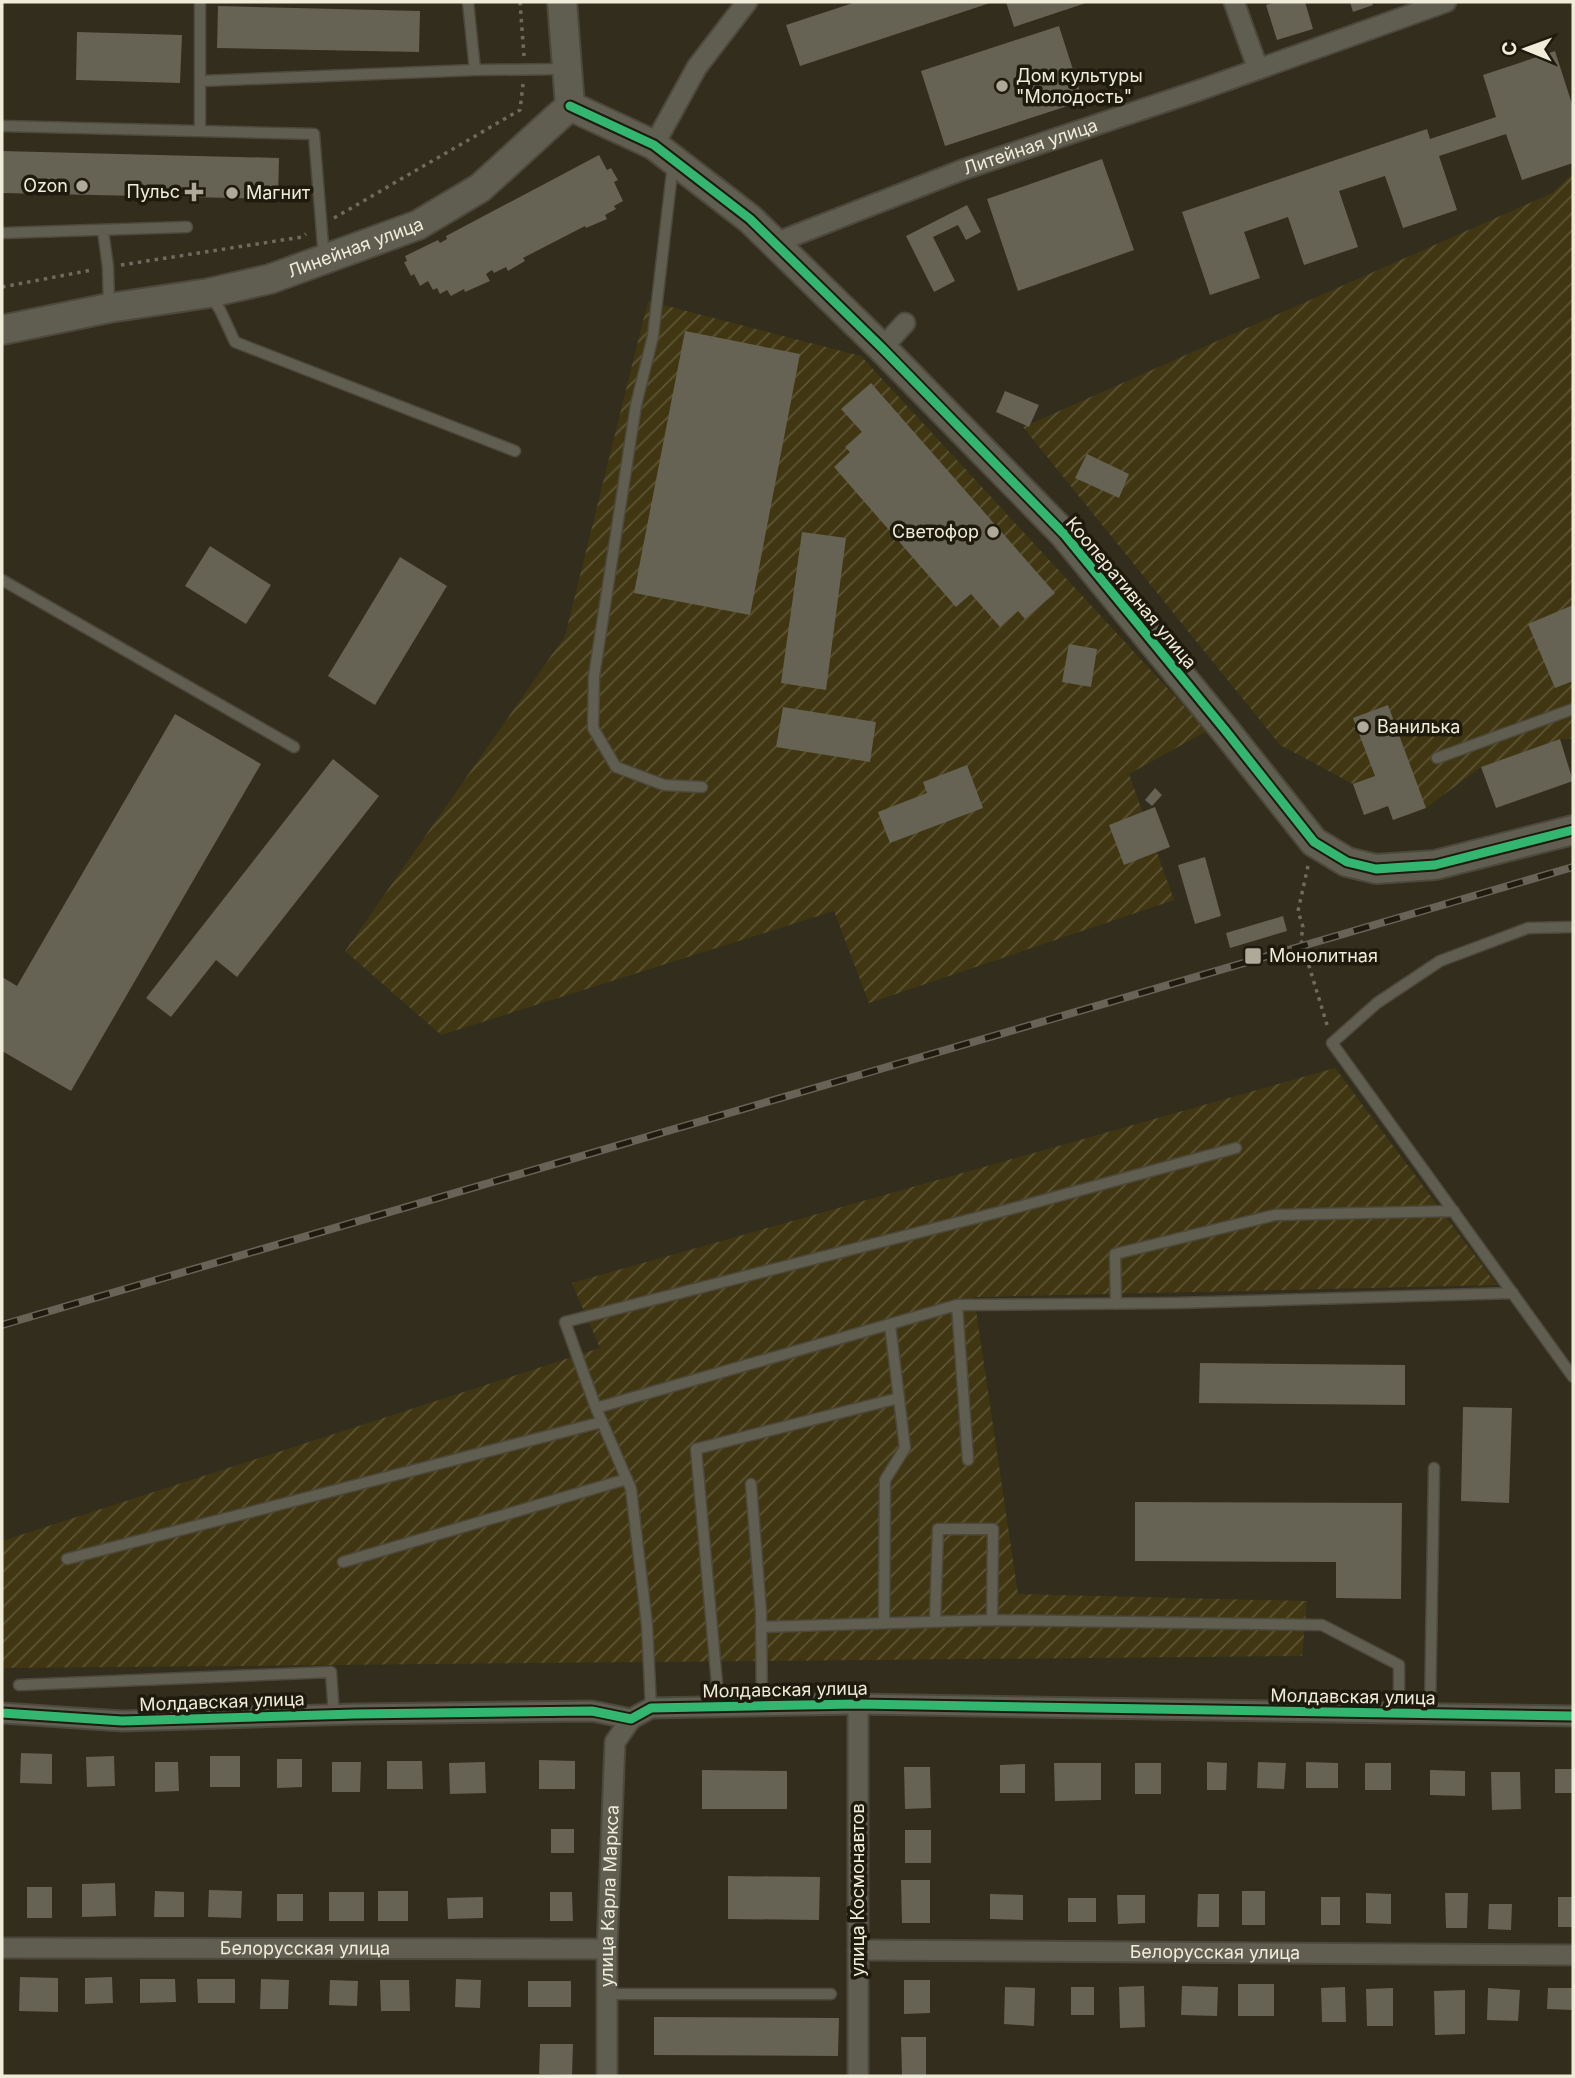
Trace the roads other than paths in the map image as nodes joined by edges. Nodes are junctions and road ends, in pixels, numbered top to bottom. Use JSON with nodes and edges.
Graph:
{"nodes":[{"id":1,"x":200,"y":2,"type":"edge"},
{"id":2,"x":468,"y":2,"type":"edge"},
{"id":3,"x":562,"y":2,"type":"edge"},
{"id":4,"x":747,"y":2,"type":"edge"},
{"id":5,"x":1234,"y":2,"type":"edge"},
{"id":6,"x":1446,"y":2,"type":"edge"},
{"id":7,"x":475,"y":69,"type":"junction"},
{"id":8,"x":568,"y":69,"type":"junction"},
{"id":9,"x":1258,"y":69,"type":"junction"},
{"id":10,"x":201,"y":81,"type":"junction"},
{"id":11,"x":570,"y":106,"type":"junction"},
{"id":12,"x":2,"y":126,"type":"edge"},
{"id":13,"x":200,"y":130,"type":"junction"},
{"id":14,"x":664,"y":153,"type":"junction"},
{"id":15,"x":187,"y":227,"type":"dead end"},
{"id":16,"x":103,"y":231,"type":"junction"},
{"id":17,"x":2,"y":233,"type":"edge"},
{"id":18,"x":775,"y":243,"type":"junction"},
{"id":19,"x":324,"y":260,"type":"junction"},
{"id":20,"x":209,"y":293,"type":"junction"},
{"id":21,"x":109,"y":308,"type":"junction"},
{"id":22,"x":905,"y":323,"type":"dead end"},
{"id":23,"x":2,"y":330,"type":"edge"},
{"id":24,"x":882,"y":348,"type":"junction"},
{"id":25,"x":515,"y":451,"type":"dead end"},
{"id":26,"x":2,"y":580,"type":"edge"},
{"id":27,"x":1573,"y":709,"type":"edge"},
{"id":28,"x":294,"y":747,"type":"dead end"},
{"id":29,"x":1437,"y":758,"type":"dead end"},
{"id":30,"x":702,"y":787,"type":"dead end"},
{"id":31,"x":1573,"y":830,"type":"edge"},
{"id":32,"x":1573,"y":928,"type":"edge"},
{"id":33,"x":1236,"y":1148,"type":"dead end"},
{"id":34,"x":1454,"y":1211,"type":"junction"},
{"id":35,"x":1513,"y":1293,"type":"junction"},
{"id":36,"x":1116,"y":1304,"type":"junction"},
{"id":37,"x":957,"y":1305,"type":"junction"},
{"id":38,"x":890,"y":1325,"type":"junction"},
{"id":39,"x":1573,"y":1377,"type":"edge"},
{"id":40,"x":899,"y":1398,"type":"junction"},
{"id":41,"x":596,"y":1408,"type":"junction"},
{"id":42,"x":602,"y":1422,"type":"junction"},
{"id":43,"x":968,"y":1460,"type":"dead end"},
{"id":44,"x":1434,"y":1468,"type":"dead end"},
{"id":45,"x":627,"y":1479,"type":"junction"},
{"id":46,"x":751,"y":1484,"type":"dead end"},
{"id":47,"x":67,"y":1559,"type":"dead end"},
{"id":48,"x":343,"y":1562,"type":"dead end"},
{"id":49,"x":992,"y":1620,"type":"junction"},
{"id":50,"x":935,"y":1622,"type":"junction"},
{"id":51,"x":884,"y":1623,"type":"junction"},
{"id":52,"x":761,"y":1627,"type":"junction"},
{"id":53,"x":19,"y":1685,"type":"dead end"},
{"id":54,"x":858,"y":1704,"type":"junction"},
{"id":55,"x":719,"y":1706,"type":"junction"},
{"id":56,"x":762,"y":1706,"type":"junction"},
{"id":57,"x":651,"y":1708,"type":"junction"},
{"id":58,"x":2,"y":1713,"type":"edge"},
{"id":59,"x":1399,"y":1713,"type":"junction"},
{"id":60,"x":1430,"y":1714,"type":"junction"},
{"id":61,"x":334,"y":1715,"type":"junction"},
{"id":62,"x":1573,"y":1716,"type":"edge"},
{"id":63,"x":631,"y":1719,"type":"junction"},
{"id":64,"x":2,"y":1948,"type":"edge"},
{"id":65,"x":607,"y":1949,"type":"junction"},
{"id":66,"x":858,"y":1950,"type":"junction"},
{"id":67,"x":1573,"y":1955,"type":"edge"},
{"id":68,"x":607,"y":1994,"type":"junction"},
{"id":69,"x":831,"y":1994,"type":"dead end"},
{"id":70,"x":607,"y":2076,"type":"edge"},
{"id":71,"x":858,"y":2076,"type":"edge"}],
"edges":[{"from":1,"to":10,"type":"lane"},
{"from":2,"to":7,"type":"lane"},
{"from":3,"to":8,"type":"street"},
{"from":4,"to":14,"type":"street"},
{"from":5,"to":9,"type":"street"},
{"from":6,"to":9,"type":"street","name":"Литейная улица"},
{"from":7,"to":8,"type":"lane"},
{"from":7,"to":10,"type":"lane"},
{"from":8,"to":11,"type":"street"},
{"from":9,"to":18,"type":"street","name":"Литейная улица"},
{"from":10,"to":13,"type":"lane"},
{"from":11,"to":14,"type":"street","name":"Кооперативная улица"},
{"from":11,"to":19,"type":"street","name":"Линейная улица"},
{"from":12,"to":13,"type":"lane"},
{"from":13,"to":19,"type":"lane"},
{"from":14,"to":18,"type":"street","name":"Кооперативная улица"},
{"from":14,"to":30,"type":"lane"},
{"from":15,"to":16,"type":"lane"},
{"from":16,"to":17,"type":"lane"},
{"from":16,"to":21,"type":"lane"},
{"from":18,"to":24,"type":"street","name":"Кооперативная улица"},
{"from":19,"to":20,"type":"street","name":"Линейная улица"},
{"from":20,"to":21,"type":"street","name":"Линейная улица"},
{"from":20,"to":25,"type":"lane"},
{"from":21,"to":23,"type":"street","name":"Линейная улица"},
{"from":22,"to":24,"type":"street"},
{"from":24,"to":31,"type":"street","name":"Кооперативная улица"},
{"from":26,"to":28,"type":"lane"},
{"from":27,"to":29,"type":"lane"},
{"from":32,"to":34,"type":"lane"},
{"from":33,"to":41,"type":"lane"},
{"from":34,"to":35,"type":"lane"},
{"from":34,"to":36,"type":"lane"},
{"from":35,"to":36,"type":"lane"},
{"from":35,"to":39,"type":"lane"},
{"from":36,"to":37,"type":"lane"},
{"from":37,"to":38,"type":"lane"},
{"from":37,"to":43,"type":"lane"},
{"from":38,"to":40,"type":"lane"},
{"from":38,"to":41,"type":"lane"},
{"from":40,"to":51,"type":"lane"},
{"from":40,"to":55,"type":"lane"},
{"from":41,"to":42,"type":"lane"},
{"from":42,"to":45,"type":"lane"},
{"from":42,"to":47,"type":"lane"},
{"from":44,"to":60,"type":"lane"},
{"from":45,"to":48,"type":"lane"},
{"from":45,"to":57,"type":"lane"},
{"from":46,"to":52,"type":"lane"},
{"from":49,"to":50,"type":"lane"},
{"from":49,"to":50,"type":"lane"},
{"from":49,"to":59,"type":"lane"},
{"from":50,"to":51,"type":"lane"},
{"from":51,"to":52,"type":"lane"},
{"from":52,"to":56,"type":"lane"},
{"from":53,"to":61,"type":"lane"},
{"from":54,"to":56,"type":"street","name":"Молдавская улица"},
{"from":54,"to":59,"type":"street","name":"Молдавская улица"},
{"from":54,"to":66,"type":"street","name":"улица Космонавтов"},
{"from":55,"to":56,"type":"street","name":"Молдавская улица"},
{"from":55,"to":57,"type":"street","name":"Молдавская улица"},
{"from":57,"to":63,"type":"street","name":"Молдавская улица"},
{"from":58,"to":61,"type":"street","name":"Молдавская улица"},
{"from":59,"to":60,"type":"street","name":"Молдавская улица"},
{"from":60,"to":62,"type":"street","name":"Молдавская улица"},
{"from":61,"to":63,"type":"street","name":"Молдавская улица"},
{"from":63,"to":65,"type":"street","name":"улица Карла Маркса"},
{"from":64,"to":65,"type":"street","name":"Белорусская улица"},
{"from":65,"to":68,"type":"street","name":"улица Карла Маркса"},
{"from":66,"to":67,"type":"street","name":"Белорусская улица"},
{"from":66,"to":71,"type":"street","name":"улица Космонавтов"},
{"from":68,"to":69,"type":"lane"},
{"from":68,"to":70,"type":"street","name":"улица Карла Маркса"}]}
